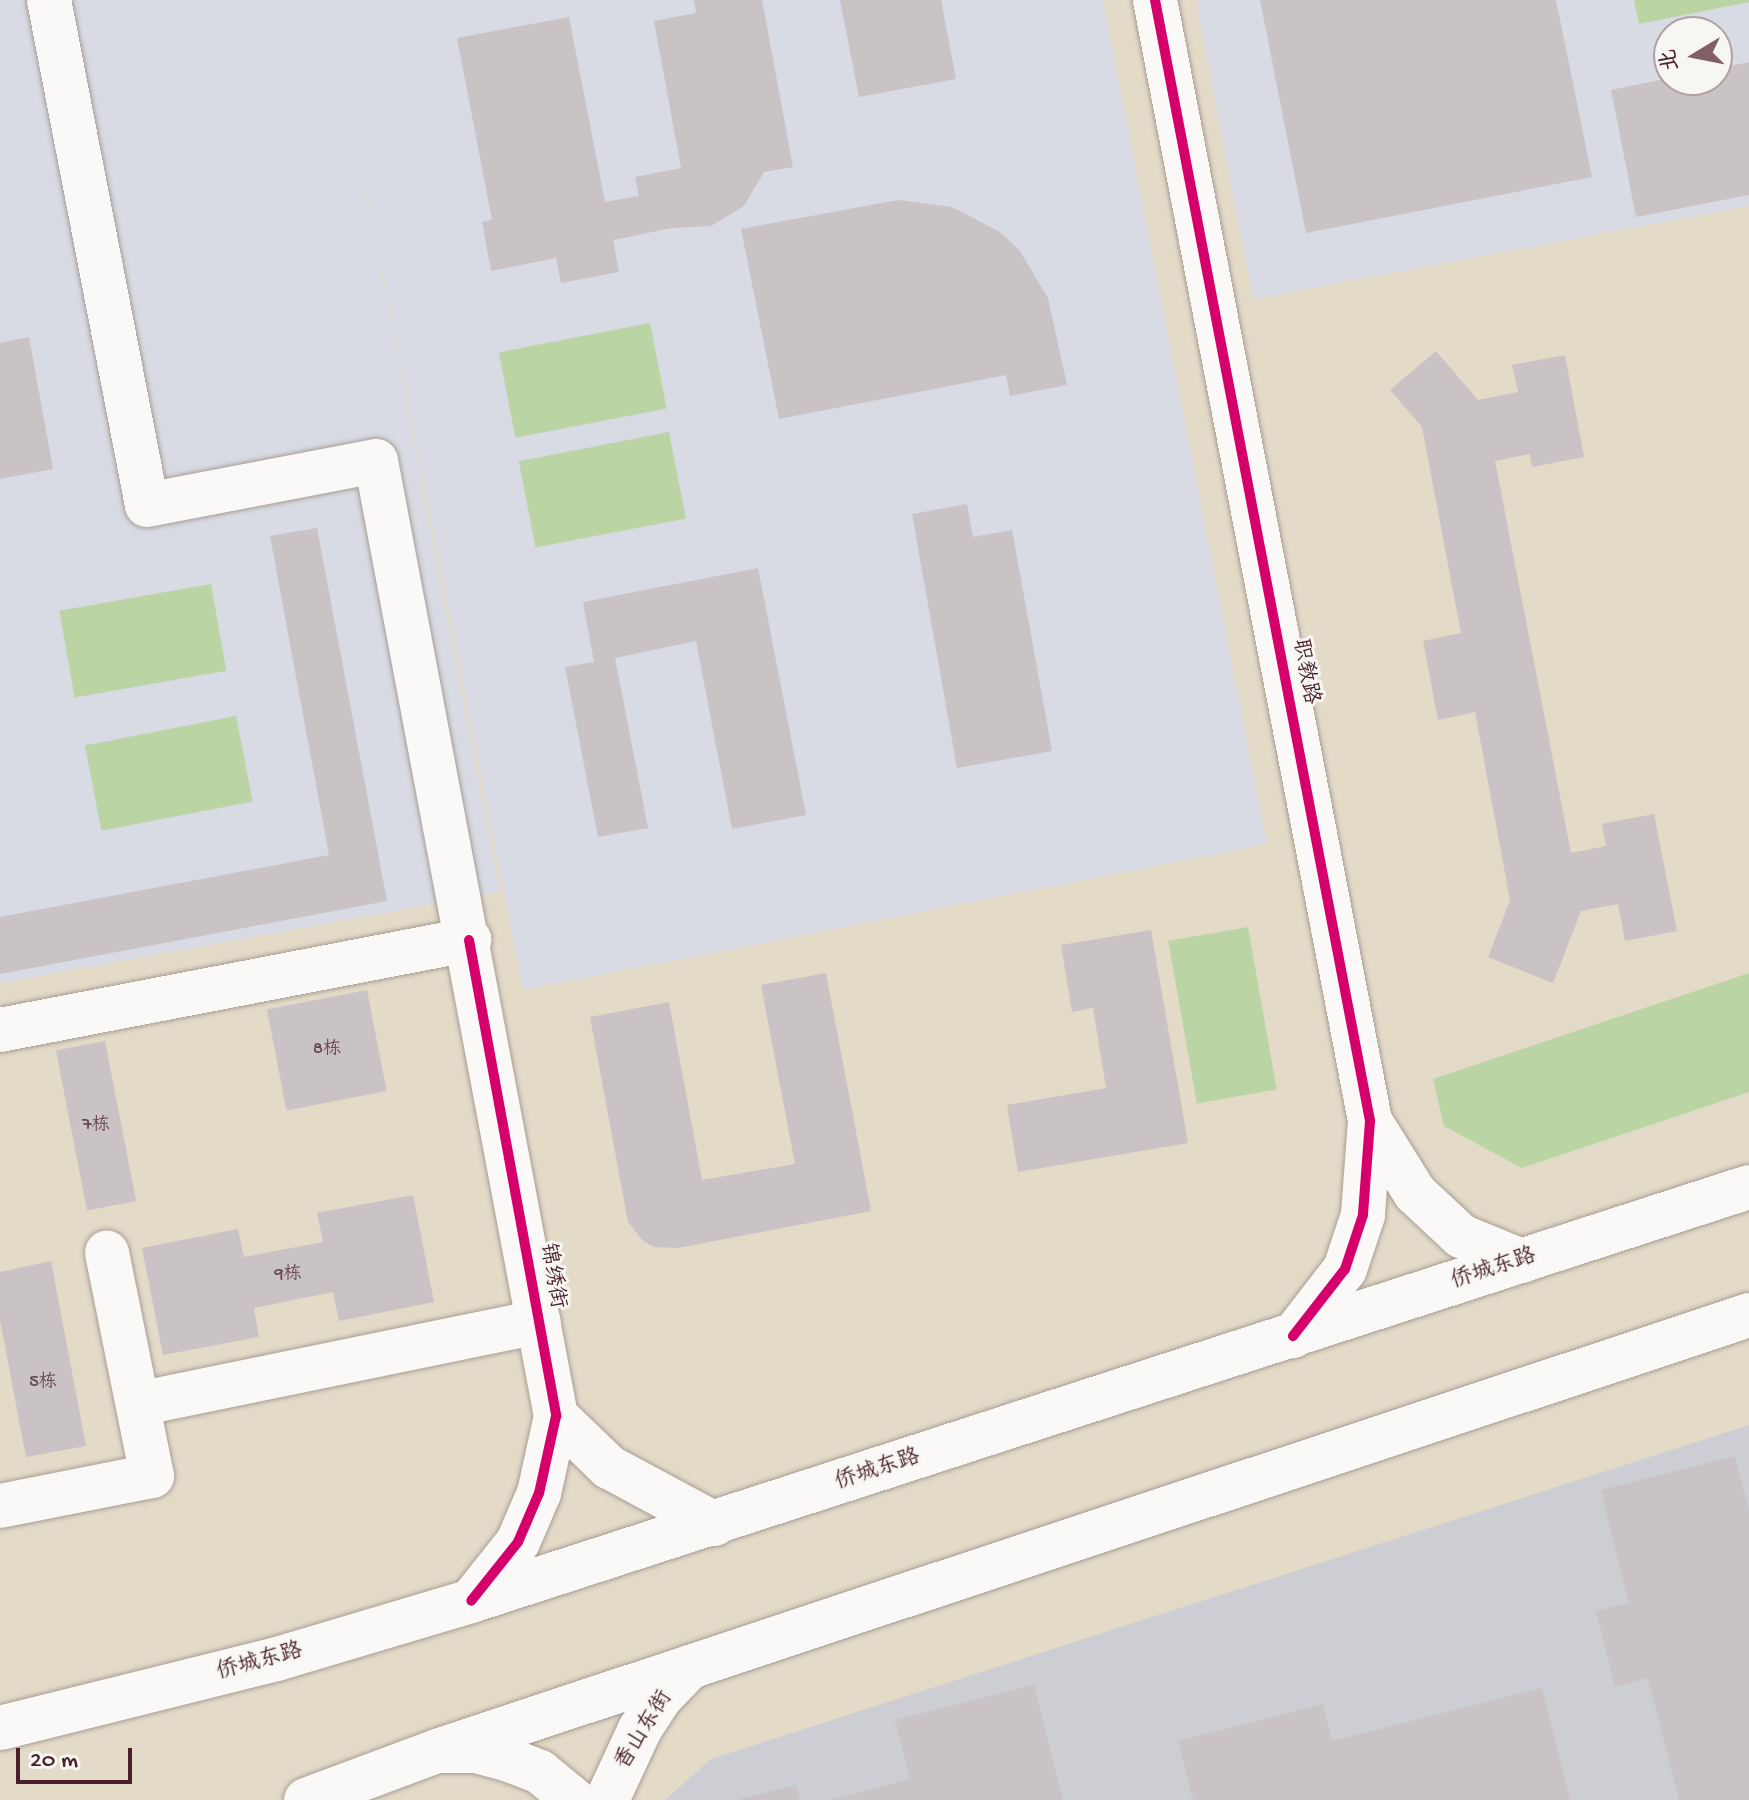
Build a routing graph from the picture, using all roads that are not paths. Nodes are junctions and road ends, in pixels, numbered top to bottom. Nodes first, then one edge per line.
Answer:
1 (49, 0) edge
2 (1155, 0) edge
3 (469, 940) junction
4 (0, 1030) edge
5 (1370, 1121) junction
6 (1749, 1187) edge
7 (107, 1252) dead end
8 (1522, 1261) junction
9 (1749, 1315) edge
10 (539, 1322) junction
11 (1293, 1336) junction
12 (138, 1404) junction
13 (556, 1416) junction
14 (0, 1506) edge
15 (715, 1524) junction
16 (471, 1601) junction
17 (690, 1667) junction
18 (0, 1728) edge
19 (437, 1751) junction
20 (306, 1800) edge
21 (574, 1800) edge
22 (607, 1800) edge

1 - 3 main road, 锦绣街
2 - 5 main road, 职教路
3 - 4 main road
3 - 10 main road, 锦绣街
5 - 8 main road, 职教路
5 - 11 main road, 职教路
6 - 8 main road, 侨城东路
7 - 12 main road
8 - 11 main road, 侨城东路
9 - 17 main road
10 - 12 main road
10 - 13 main road, 锦绣街
11 - 15 main road, 侨城东路
12 - 14 main road
13 - 15 main road
13 - 16 main road, 锦绣街
15 - 16 main road, 侨城东路
16 - 18 main road, 侨城东路
17 - 19 main road
17 - 22 main road, 香山东街
19 - 20 main road
19 - 21 main road

